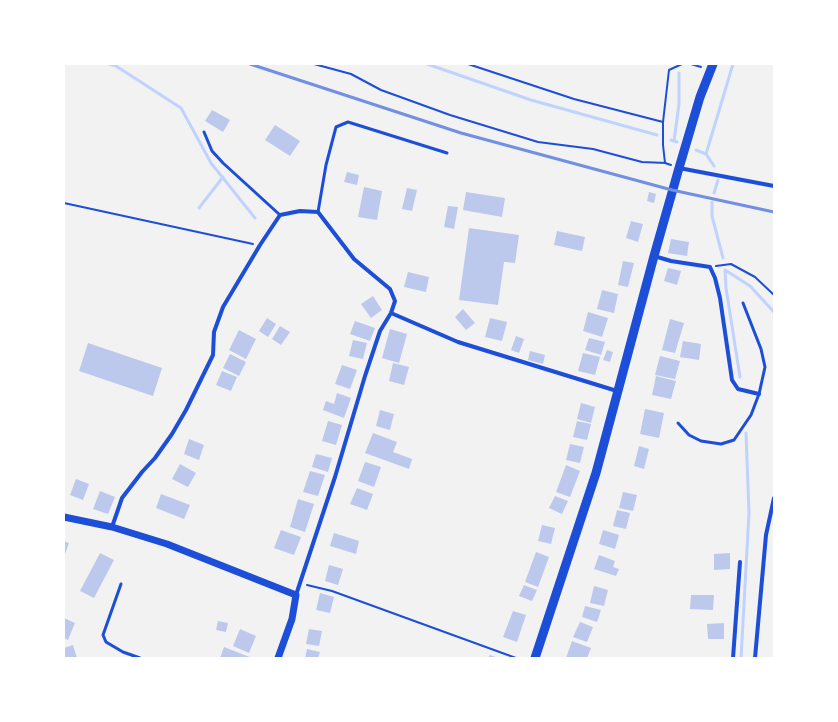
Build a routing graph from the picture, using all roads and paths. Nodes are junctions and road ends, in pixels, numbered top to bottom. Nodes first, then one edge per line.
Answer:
1 (314, 64) edge
2 (468, 64) edge
3 (682, 64) edge
4 (691, 64) edge
5 (711, 67) edge
6 (663, 122) junction
7 (204, 132) dead end
8 (447, 153) dead end
9 (666, 163) junction
10 (679, 168) junction
11 (774, 186) edge
12 (64, 203) edge
13 (318, 212) junction
14 (280, 215) junction
15 (260, 245) junction
16 (654, 256) junction
17 (710, 267) junction
18 (774, 295) edge
19 (742, 303) dead end
20 (391, 313) junction
21 (619, 392) junction
22 (759, 394) junction
23 (678, 423) dead end
24 (774, 498) edge
25 (64, 517) edge
26 (112, 527) junction
27 (740, 562) dead end
28 (121, 584) dead end
29 (300, 584) junction
30 (296, 595) junction
31 (140, 658) edge
32 (278, 658) edge
33 (516, 658) edge
34 (535, 658) edge
35 (733, 658) edge
36 (755, 658) edge

1 - 9 path
2 - 6 path
3 - 6 path
4 - 5 path
5 - 10 main road
6 - 9 path
7 - 14 lane
8 - 13 lane
9 - 10 path
10 - 11 street
10 - 16 main road
12 - 15 path
13 - 14 street
13 - 20 street
14 - 15 street
15 - 26 street
16 - 17 street
16 - 21 main road
17 - 18 path
17 - 22 street
19 - 22 lane
20 - 21 street
20 - 29 street
21 - 34 main road
22 - 23 lane
24 - 36 street
25 - 26 street
26 - 30 street
27 - 35 street
28 - 31 lane
29 - 30 street
29 - 33 path
30 - 32 street

